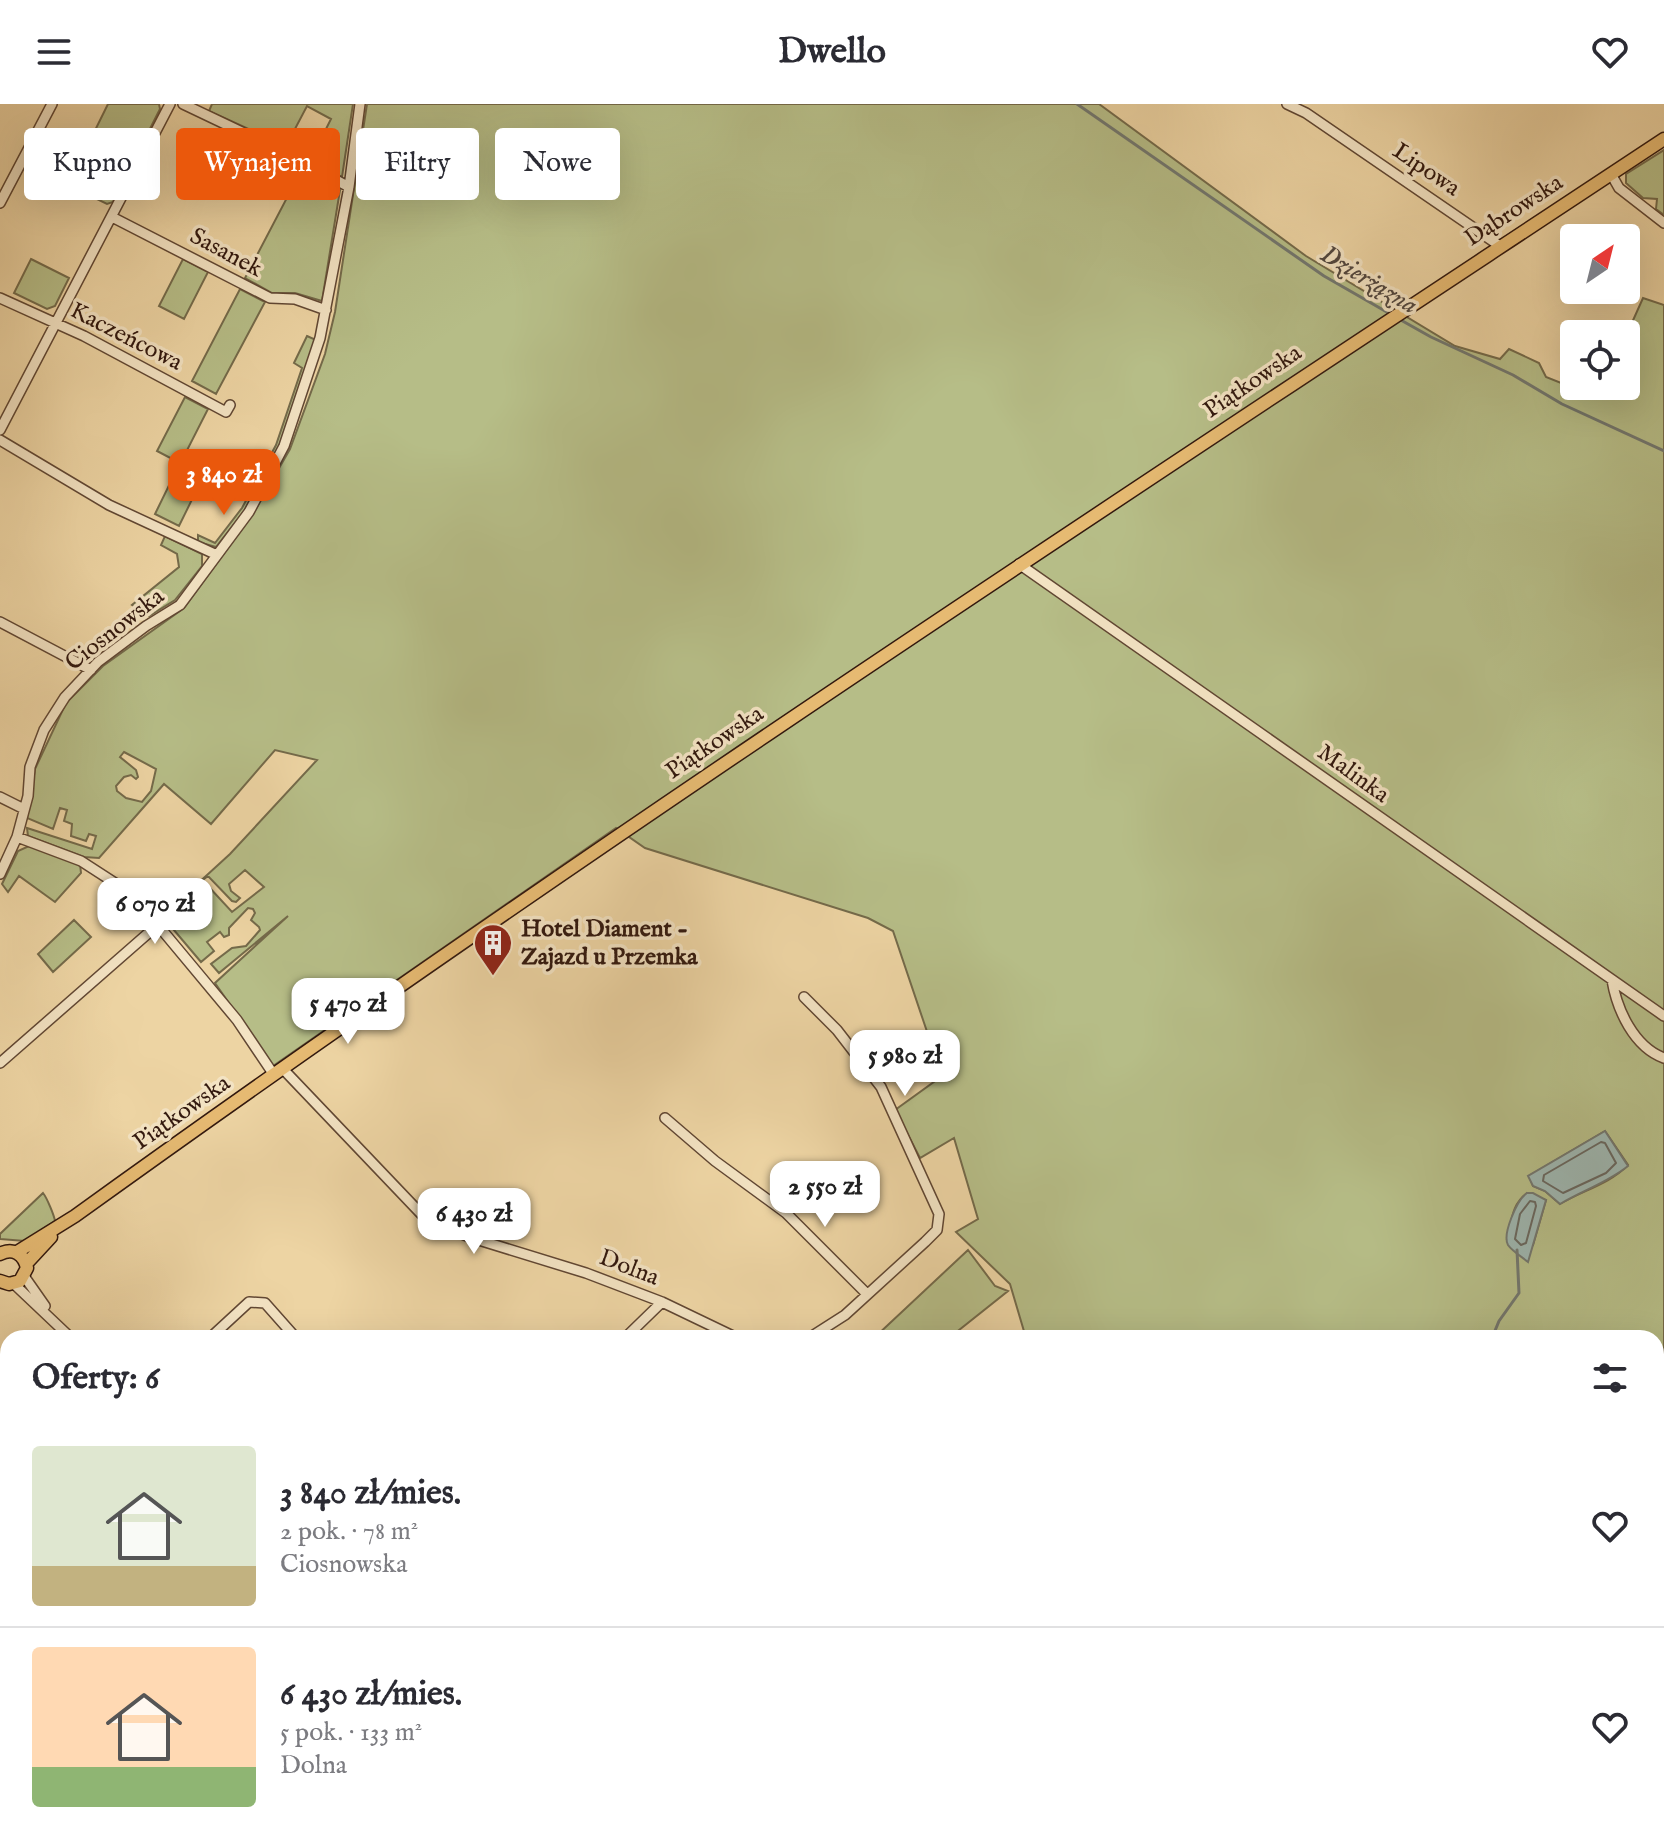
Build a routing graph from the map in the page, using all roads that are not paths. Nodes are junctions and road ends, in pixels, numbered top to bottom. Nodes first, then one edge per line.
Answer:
1 (52, 104) edge
2 (170, 104) edge
3 (183, 104) edge
4 (360, 104) edge
5 (1287, 104) edge
6 (1664, 139) edge
7 (1611, 174) junction
8 (349, 187) junction
9 (0, 203) edge
10 (112, 217) junction
11 (1664, 223) edge
12 (1500, 246) junction
13 (0, 298) edge
14 (326, 310) junction
15 (1389, 319) joint
16 (57, 324) junction
17 (230, 405) dead end
18 (0, 430) edge
19 (0, 440) edge
20 (217, 555) junction
21 (1019, 564) junction
22 (0, 622) edge
23 (91, 670) junction
24 (0, 797) edge
25 (24, 809) junction
26 (17, 837) junction
27 (0, 874) edge
28 (193, 894) dead end
29 (158, 925) junction
30 (1612, 980) junction
31 (804, 997) dead end
32 (1664, 1016) edge
33 (1664, 1058) edge
34 (0, 1063) edge
35 (278, 1072) junction
36 (665, 1118) dead end
37 (75, 1216) junction
38 (6, 1251) edge
39 (11, 1279) edge
40 (866, 1293) junction
41 (662, 1302) junction
42 (64, 1330) edge
43 (219, 1330) edge
44 (289, 1330) edge
45 (633, 1330) edge
46 (720, 1330) edge
47 (822, 1330) edge

1 - 9 street
2 - 10 street
3 - 8 street
4 - 8 street, Ciosnowska
5 - 12 street, Lipowa
6 - 7 main road, Dąbrowska
7 - 11 street
7 - 12 main road, Dąbrowska
8 - 14 street, Ciosnowska
10 - 14 street, Sasanek
10 - 16 street
12 - 15 main road, Dąbrowska
13 - 16 street, Kaczeńcowa
14 - 20 street, Ciosnowska
15 - 21 main road, Piątkowska
16 - 17 street, Kaczeńcowa
16 - 18 street
19 - 20 street
20 - 23 street, Ciosnowska
21 - 30 street, Malinka
21 - 35 main road, Piątkowska
22 - 23 street
23 - 25 street, Ciosnowska
24 - 25 street
25 - 26 street, Ciosnowska
26 - 27 street, Ciosnowska
26 - 29 street, Dolna
28 - 29 street
29 - 34 street
29 - 35 street, Dolna
30 - 32 street, Malinka
30 - 33 street
31 - 40 street
35 - 37 main road, Piątkowska
35 - 41 street, Dolna
36 - 40 street
37 - 38 main road, Piątkowska
37 - 39 main road, Piątkowska
38 - 39 main road
39 - 42 street
40 - 47 street
41 - 45 street
41 - 46 street, Dolna
43 - 44 street

